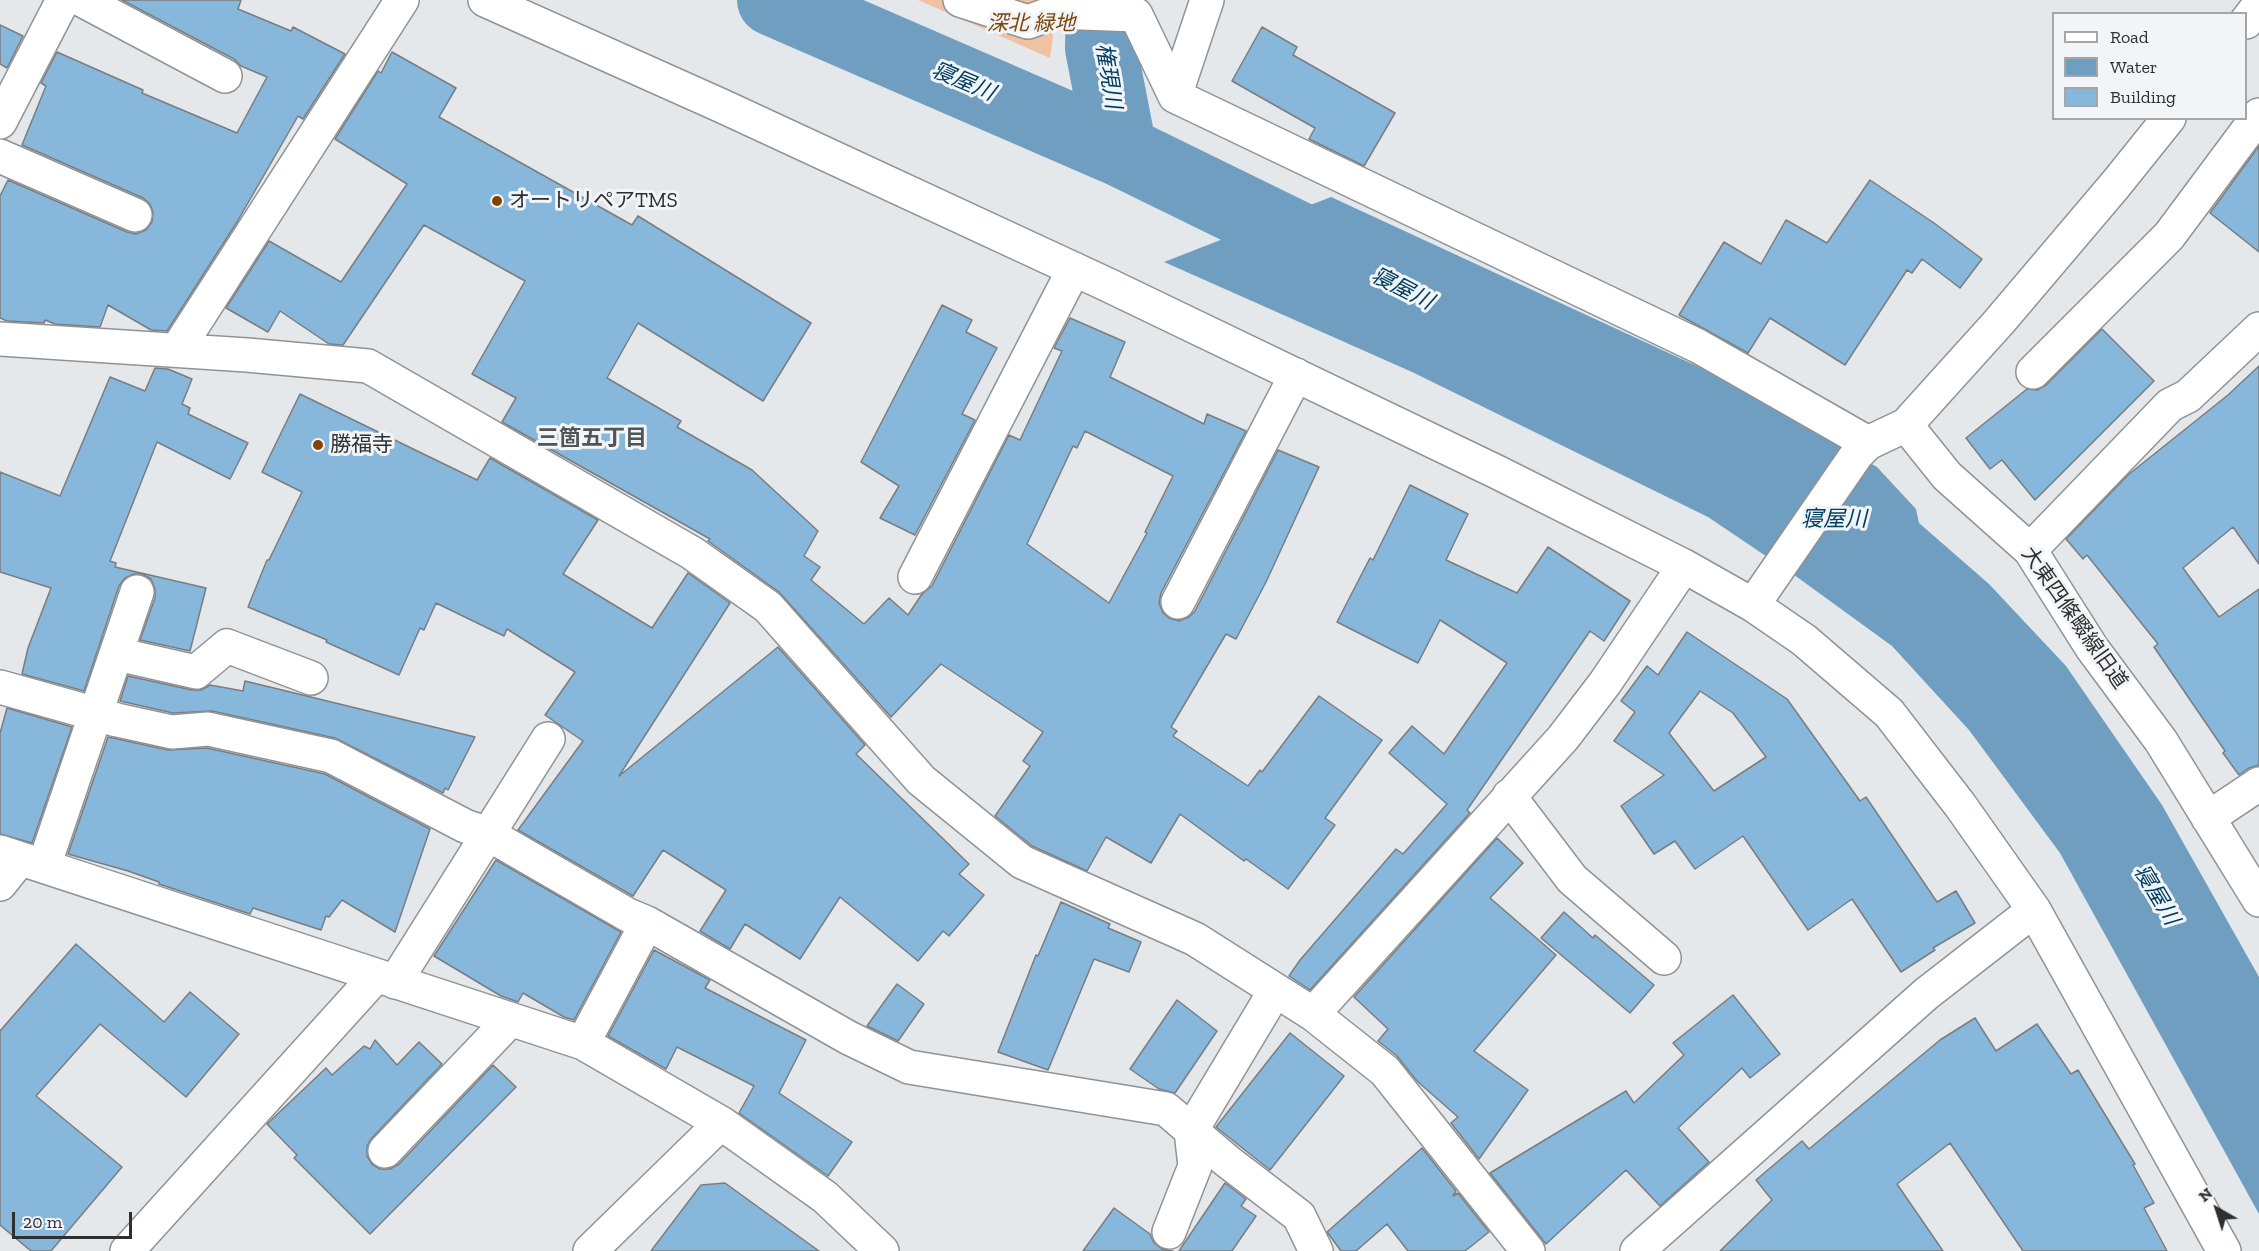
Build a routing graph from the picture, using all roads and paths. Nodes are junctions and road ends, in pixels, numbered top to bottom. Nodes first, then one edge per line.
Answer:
1 (63, 0) edge
2 (82, 0) edge
3 (402, 0) edge
4 (485, 0) edge
5 (960, 0) edge
6 (1207, 0) edge
7 (2259, 5) edge
8 (1039, 11) edge
9 (2247, 21) edge
10 (225, 76) dead end
11 (1175, 96) junction
12 (2259, 115) edge
13 (2167, 120) edge
14 (0, 122) edge
15 (0, 156) edge
16 (135, 215) dead end
17 (1074, 269) junction
18 (2259, 329) edge
19 (2, 344) edge
20 (177, 350) junction
21 (2032, 372) dead end
22 (1296, 375) junction
23 (1906, 425) junction
24 (1862, 449) junction
25 (2030, 550) junction
26 (1684, 566) junction
27 (915, 577) dead end
28 (137, 592) dead end
29 (1178, 602) dead end
30 (1753, 605) junction
31 (117, 654) junction
32 (311, 678) dead end
33 (0, 687) edge
34 (96, 714) junction
35 (548, 740) dead end
36 (2259, 784) edge
37 (1509, 796) junction
38 (2208, 819) junction
39 (488, 834) junction
40 (21, 859) edge
41 (0, 884) edge
42 (2259, 900) edge
43 (2034, 910) junction
44 (647, 923) junction
45 (1664, 958) dead end
46 (385, 979) junction
47 (1275, 991) junction
48 (1313, 1014) junction
49 (510, 1020) junction
50 (583, 1043) junction
51 (721, 1123) junction
52 (1191, 1131) junction
53 (385, 1151) dead end
54 (1169, 1232) dead end
55 (1652, 1246) edge
56 (127, 1251) edge
57 (590, 1251) edge
58 (882, 1251) edge
59 (1316, 1251) edge
60 (1528, 1251) edge
61 (2224, 1251) edge

1 - 14 street
2 - 10 street
3 - 20 street
4 - 17 street
5 - 8 street
6 - 11 street
7 - 9 street
8 - 11 street
11 - 24 street
12 - 21 street
13 - 23 street
15 - 16 street
17 - 22 street
17 - 27 street
18 - 25 street
19 - 20 street
20 - 47 street
22 - 26 street
22 - 29 street
23 - 24 street
23 - 25 street, 大東四條畷線旧道
24 - 30 street
25 - 38 street, 大東四條畷線旧道
26 - 30 street
26 - 37 street
28 - 31 street
30 - 43 street
31 - 32 street
31 - 34 street
33 - 34 street
34 - 39 street
34 - 40 street
35 - 39 street
36 - 38 street
37 - 45 street
37 - 48 street
38 - 42 street, 大東四條畷線旧道
39 - 44 street
39 - 46 street
40 - 41 street
40 - 46 street
43 - 55 street
43 - 61 street
44 - 50 street
44 - 52 street
46 - 49 street
46 - 56 street
47 - 48 street
47 - 52 street
48 - 60 street
49 - 50 street
49 - 53 street
50 - 51 street
51 - 57 street
51 - 58 street
52 - 54 street
52 - 59 street

